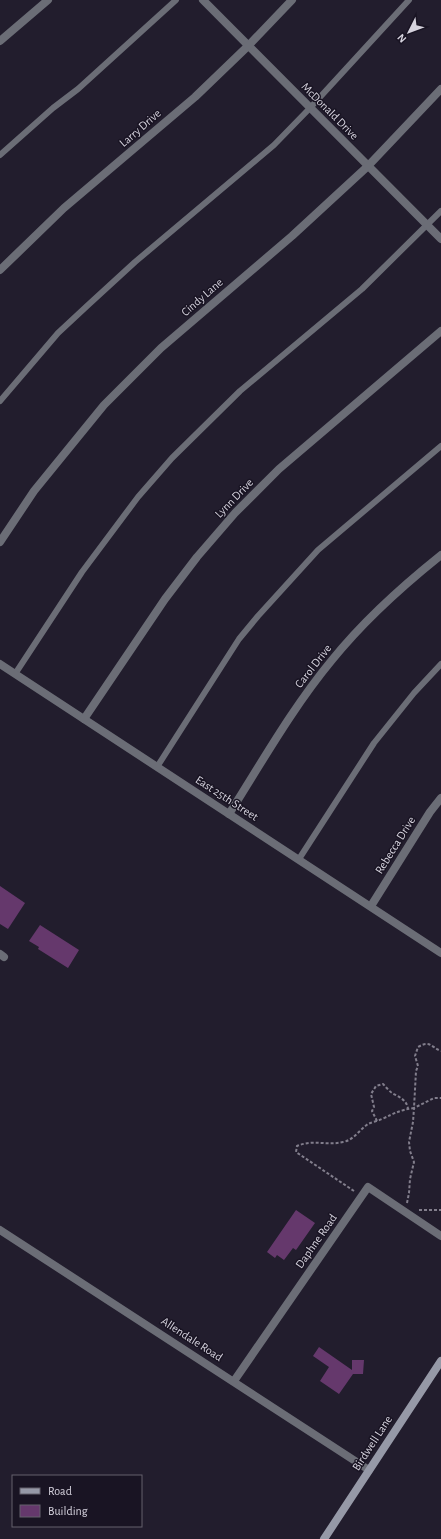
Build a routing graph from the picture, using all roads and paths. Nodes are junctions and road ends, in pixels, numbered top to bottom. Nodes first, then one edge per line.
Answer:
1 (48, 0) edge
2 (176, 0) edge
3 (203, 0) edge
4 (292, 0) edge
5 (409, 0) edge
6 (0, 40) edge
7 (248, 46) junction
8 (441, 88) edge
9 (310, 108) junction
10 (0, 155) edge
11 (368, 166) junction
12 (441, 211) edge
13 (427, 225) junction
14 (441, 239) edge
15 (0, 270) edge
16 (441, 331) edge
17 (0, 401) edge
18 (441, 446) edge
19 (0, 542) edge
20 (441, 555) edge
21 (0, 664) edge
22 (441, 664) edge
23 (15, 674) junction
24 (84, 719) junction
25 (157, 767) junction
26 (441, 798) edge
27 (229, 814) junction
28 (299, 859) junction
29 (371, 906) junction
30 (441, 952) edge
31 (441, 1051) edge
32 (441, 1098) edge
33 (414, 1108) junction
34 (408, 1109) junction
35 (377, 1121) junction
36 (361, 1196) junction
37 (441, 1210) edge
38 (407, 1214) junction
39 (0, 1230) edge
40 (441, 1236) edge
41 (441, 1361) edge
42 (234, 1381) junction
43 (369, 1470) junction
44 (324, 1539) edge

1 - 6 street
2 - 10 lane
3 - 7 street, McDonald Drive
4 - 7 street, Larry Drive
5 - 9 lane
7 - 9 street, McDonald Drive
7 - 15 street, Larry Drive
8 - 11 street, Cindy Lane
9 - 11 street, McDonald Drive
9 - 17 lane
11 - 13 street, McDonald Drive
11 - 19 street, Cindy Lane
12 - 13 lane
13 - 14 street, McDonald Drive
13 - 23 lane
16 - 24 street, Lynn Drive
18 - 25 lane
20 - 27 street, Carol Drive
21 - 23 street, East 25th Street
22 - 28 lane
23 - 24 street, East 25th Street
24 - 25 street, East 25th Street
25 - 27 street, East 25th Street
26 - 29 street, Rebecca Drive
27 - 28 street, East 25th Street
28 - 29 street, East 25th Street
29 - 30 street, East 25th Street
31 - 33 path
32 - 33 path
33 - 34 path
33 - 38 path
34 - 35 path
34 - 35 path
35 - 36 path
36 - 38 street
36 - 42 street, Daphne Road
37 - 38 path
38 - 40 street
39 - 42 street, Allendale Road
41 - 43 street, Birdwell Lane
42 - 43 street, Allendale Road
43 - 44 street, Birdwell Lane

